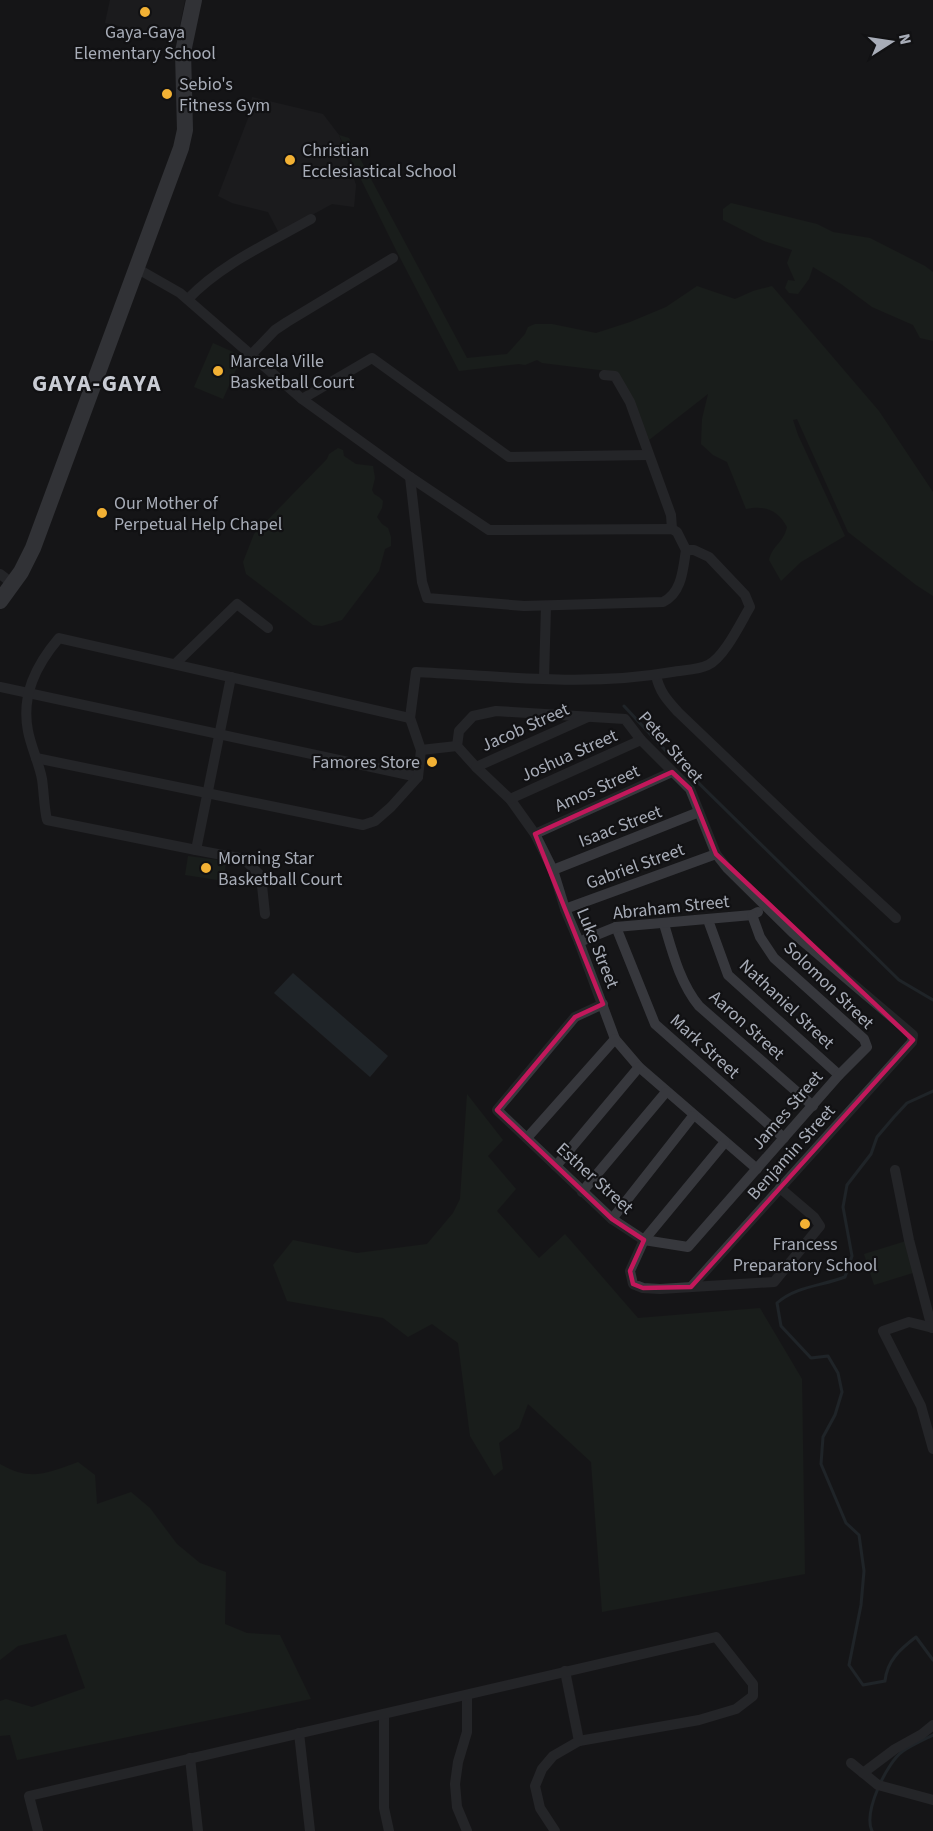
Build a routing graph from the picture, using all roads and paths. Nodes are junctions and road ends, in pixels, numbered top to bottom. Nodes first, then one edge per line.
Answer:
1 (194, 0) edge
2 (310, 219) dead end
3 (393, 258) dead end
4 (138, 269) junction
5 (188, 299) junction
6 (250, 356) junction
7 (604, 375) dead end
8 (302, 399) junction
9 (648, 455) junction
10 (410, 477) junction
11 (672, 529) junction
12 (686, 550) junction
13 (6, 579) edge
14 (0, 601) edge
15 (546, 606) junction
16 (268, 628) dead end
17 (175, 664) junction
18 (656, 675) junction
19 (231, 677) junction
20 (544, 678) junction
21 (0, 687) edge
22 (28, 694) junction
23 (589, 717) junction
24 (410, 718) junction
25 (218, 734) junction
26 (641, 740) junction
27 (457, 746) junction
28 (420, 750) junction
29 (36, 758) junction
30 (476, 767) junction
31 (672, 772) junction
32 (418, 777) junction
33 (207, 793) junction
34 (510, 799) junction
35 (699, 812) junction
36 (535, 834) junction
37 (196, 850) junction
38 (716, 854) junction
39 (552, 870) junction
40 (766, 906) junction
41 (565, 909) junction
42 (265, 914) dead end
43 (752, 915) junction
44 (896, 918) dead end
45 (708, 920) junction
46 (664, 924) junction
47 (616, 927) junction
48 (579, 942) junction
49 (603, 1004) junction
50 (914, 1038) joint
51 (615, 1039) junction
52 (867, 1047) joint
53 (639, 1067) junction
54 (839, 1075) junction
55 (666, 1092) junction
56 (813, 1106) junction
57 (693, 1116) junction
58 (527, 1138) junction
59 (784, 1138) junction
60 (725, 1142) junction
61 (556, 1167) junction
62 (757, 1169) junction
63 (895, 1170) dead end
64 (780, 1188) junction
65 (582, 1192) junction
66 (612, 1219) junction
67 (644, 1239) junction
68 (691, 1287) junction
69 (933, 1328) edge
70 (933, 1449) edge
71 (565, 1671) junction
72 (467, 1695) junction
73 (384, 1714) junction
74 (933, 1725) edge
75 (299, 1733) junction
76 (579, 1741) junction
77 (190, 1758) junction
78 (851, 1763) dead end
79 (863, 1773) junction
80 (933, 1800) edge
81 (38, 1831) edge
82 (198, 1831) edge
83 (310, 1831) edge
84 (389, 1831) edge
85 (467, 1831) edge
86 (555, 1831) edge

1 - 4 main road
2 - 5 street
3 - 6 street
4 - 5 street
4 - 13 main road
5 - 6 street
6 - 8 street
7 - 9 street
8 - 9 street
8 - 10 street
9 - 11 street
10 - 11 street
10 - 15 street
11 - 12 street
12 - 15 street
12 - 18 street
13 - 14 main road
15 - 20 street
16 - 17 street
17 - 19 street
17 - 22 street
18 - 20 street
18 - 44 street
19 - 24 street
19 - 25 street
20 - 24 street
21 - 22 street
22 - 25 street
22 - 29 street
23 - 26 street, Peter Street
23 - 27 street, Peter Street
23 - 30 street, Jacob Street
24 - 28 street
25 - 32 street
25 - 33 street
26 - 31 street, Peter Street
26 - 34 street, Joshua Street
27 - 28 street
27 - 30 street, Luke Street
28 - 32 street
29 - 33 street
29 - 37 street
30 - 34 street, Luke Street
31 - 35 street, Peter Street
31 - 36 street, Amos Street
32 - 33 street
33 - 37 street
34 - 36 street, Luke Street
35 - 38 street, Peter Street
35 - 39 street, Isaac Street
36 - 39 street, Luke Street
37 - 42 street
38 - 40 street, Peter Street
38 - 41 street, Gabriel Street
39 - 41 street, Luke Street
40 - 43 street, Abraham Street
40 - 50 street, Peter Street
41 - 48 street, Luke Street
43 - 45 street, Abraham Street
43 - 52 street, Solomon Street
45 - 46 street, Abraham Street
45 - 54 street, Nathaniel Street
46 - 47 street, Abraham Street
46 - 56 street, Aaron Street
47 - 48 street, Abraham Street
47 - 59 street, Mark Street
48 - 49 street, Luke Street
49 - 51 street, Luke Street
49 - 58 street, Esther Street
50 - 64 street, Benjamin Street
51 - 53 street, Luke Street
51 - 58 street
52 - 54 street, James Street
53 - 55 street, Luke Street
53 - 61 street
54 - 56 street, James Street
55 - 57 street, Luke Street
55 - 65 street
56 - 59 street, James Street
57 - 60 street, Luke Street
57 - 66 street
58 - 61 street, Esther Street
59 - 62 street, James Street
60 - 62 street, Luke Street
60 - 67 street
61 - 65 street, Esther Street
62 - 67 street, Esther Street
63 - 69 street
64 - 68 street, Benjamin Street
64 - 68 street
65 - 66 street, Esther Street
66 - 67 street, Esther Street
67 - 68 street
69 - 70 street
71 - 72 street
71 - 76 street
71 - 76 street
72 - 73 street
72 - 85 street
73 - 75 street
73 - 84 street
74 - 79 street
75 - 77 street
75 - 83 street
76 - 86 street
77 - 81 street
77 - 82 street
78 - 79 street
79 - 80 street

